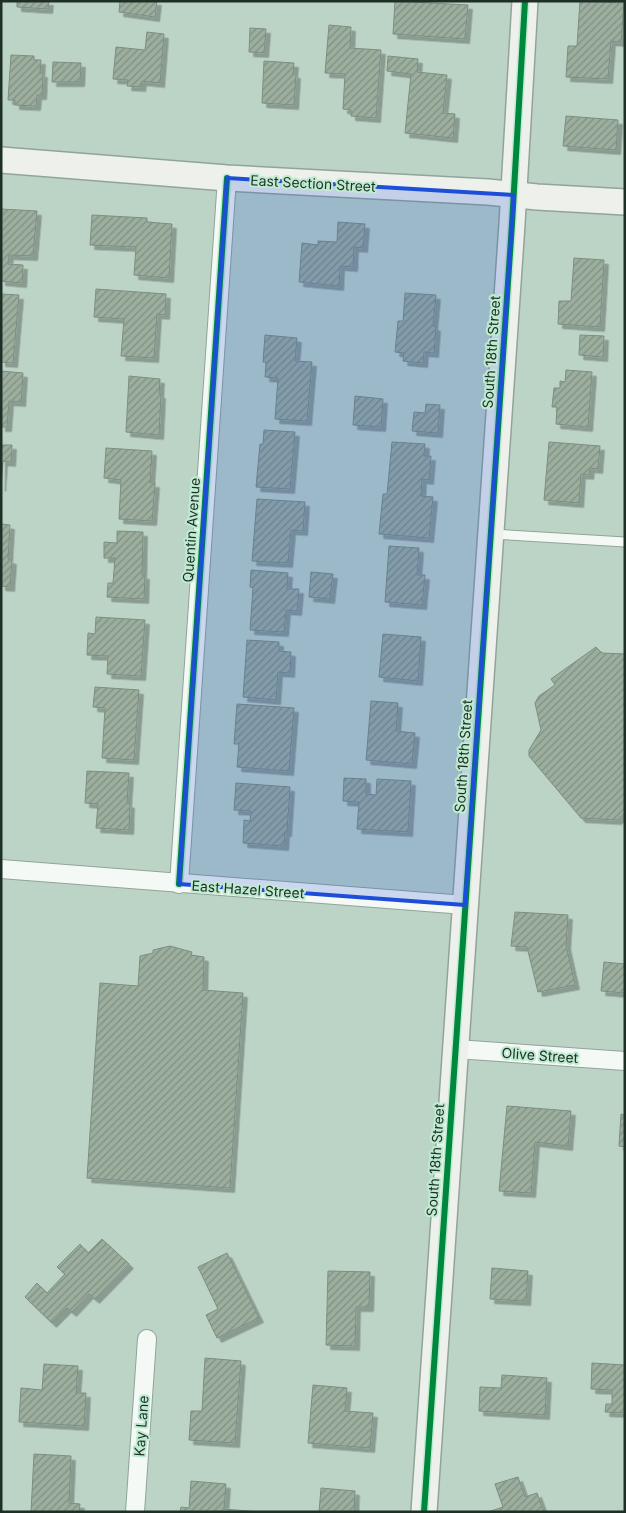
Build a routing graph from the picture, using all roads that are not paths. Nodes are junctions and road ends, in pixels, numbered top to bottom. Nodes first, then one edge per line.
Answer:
1 (525, 1) edge
2 (1, 160) edge
3 (227, 178) junction
4 (514, 195) junction
5 (625, 202) edge
6 (491, 534) junction
7 (625, 542) edge
8 (1, 869) edge
9 (179, 884) junction
10 (465, 905) junction
11 (456, 1049) junction
12 (625, 1061) edge
13 (147, 1339) dead end
14 (135, 1512) edge
15 (424, 1512) edge

1 - 4 street, South 18th Street
2 - 3 street, East Section Street
3 - 4 street, East Section Street
3 - 9 street, Quentin Avenue
4 - 5 street, East Section Street
4 - 6 street, South 18th Street
6 - 7 lane
6 - 10 street, South 18th Street
8 - 9 street, East Hazel Street
9 - 10 street, East Hazel Street
10 - 11 street, South 18th Street
11 - 12 street, Olive Street
11 - 15 street, South 18th Street
13 - 14 street, Kay Lane

